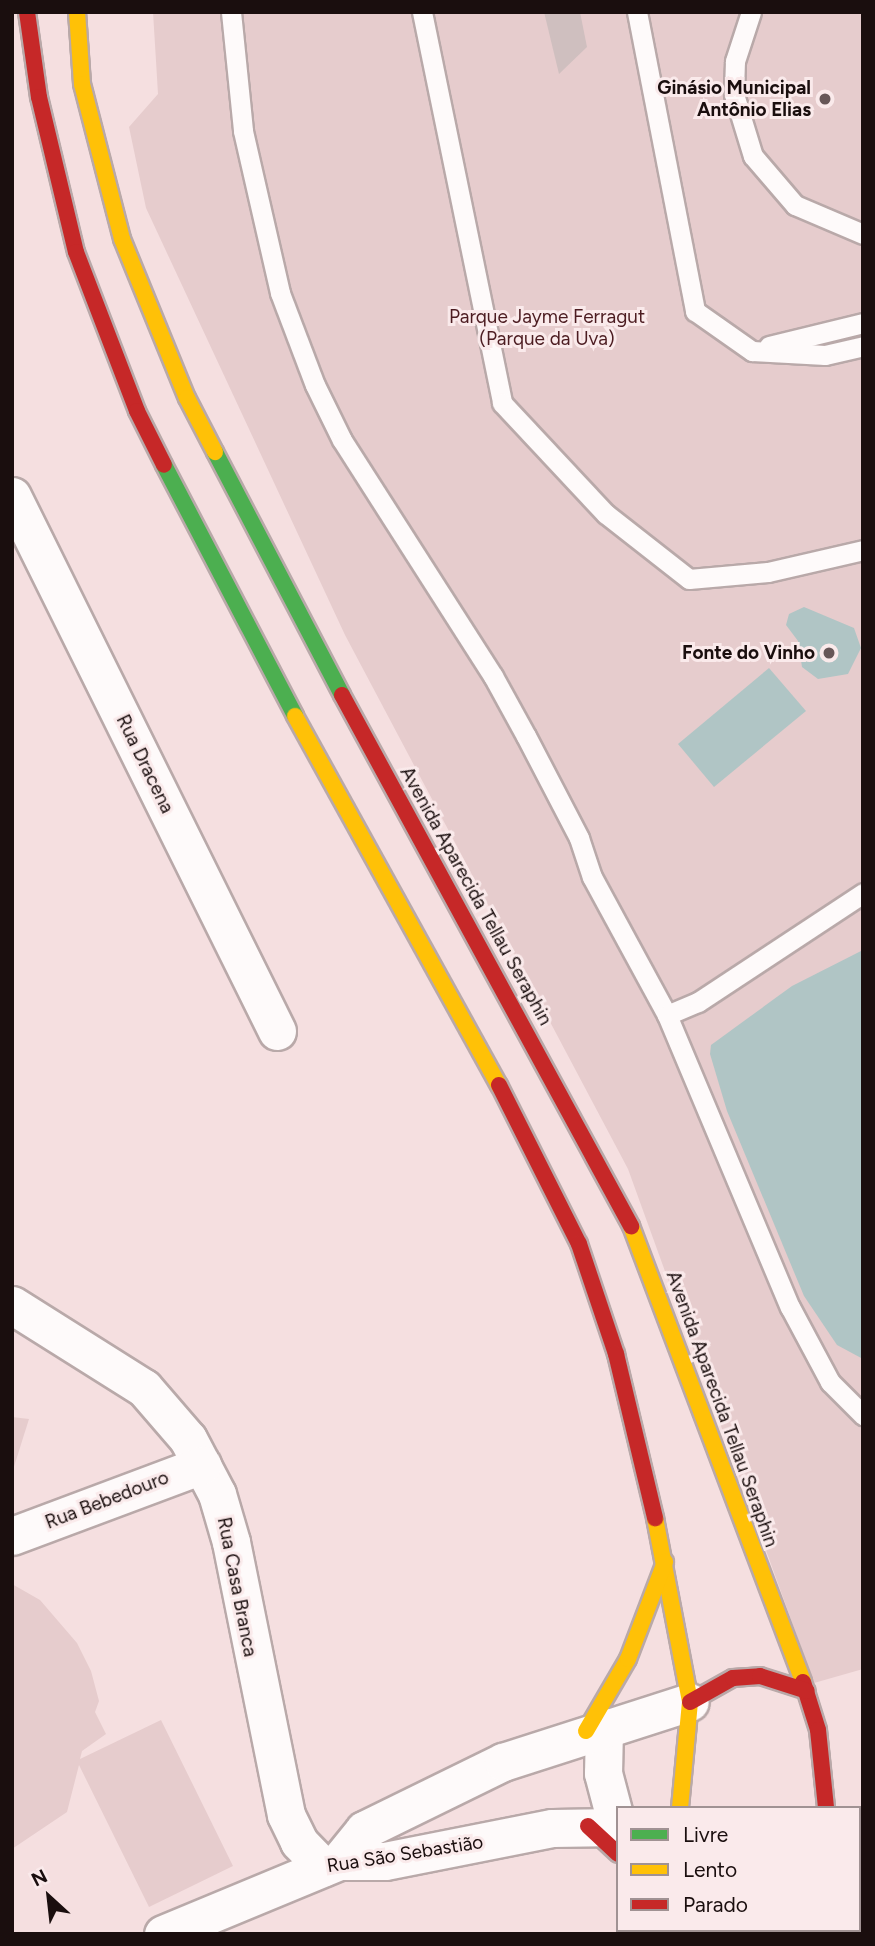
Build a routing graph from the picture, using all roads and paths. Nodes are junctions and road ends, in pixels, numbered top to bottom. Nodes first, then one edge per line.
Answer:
1 (27, 12) edge
2 (77, 12) edge
3 (231, 12) edge
4 (422, 12) edge
5 (637, 12) edge
6 (751, 12) edge
7 (863, 234) edge
8 (863, 323) edge
9 (863, 346) edge
10 (752, 351) junction
11 (12, 496) edge
12 (863, 550) edge
13 (863, 893) edge
14 (667, 1015) junction
15 (277, 1031) dead end
16 (12, 1306) edge
17 (863, 1415) edge
18 (202, 1465) junction
19 (12, 1536) edge
20 (665, 1562) junction
21 (807, 1690) junction
22 (690, 1702) junction
23 (595, 1729) junction
24 (680, 1806) edge
25 (826, 1806) edge
26 (608, 1826) edge
27 (616, 1848) edge
28 (331, 1864) junction
29 (163, 1934) edge

1 - 20 main road
2 - 21 main road, Avenida Aparecida Tellau Seraphin
3 - 14 lane
4 - 12 lane
5 - 10 lane
6 - 7 lane
8 - 10 lane
9 - 10 lane
11 - 15 street, Rua Dracena
13 - 14 lane
14 - 17 lane
16 - 18 street, Rua Casa Branca
18 - 19 street, Rua Bebedouro
18 - 28 street, Rua Casa Branca
20 - 22 main road
20 - 23 main road
21 - 22 main road
21 - 25 main road, Avenida Aparecida Tellau Seraphin
22 - 23 street
22 - 24 main road
23 - 26 street
23 - 28 street
26 - 27 main road
26 - 28 street, Rua São Sebastião
28 - 29 street, Rua São Sebastião

